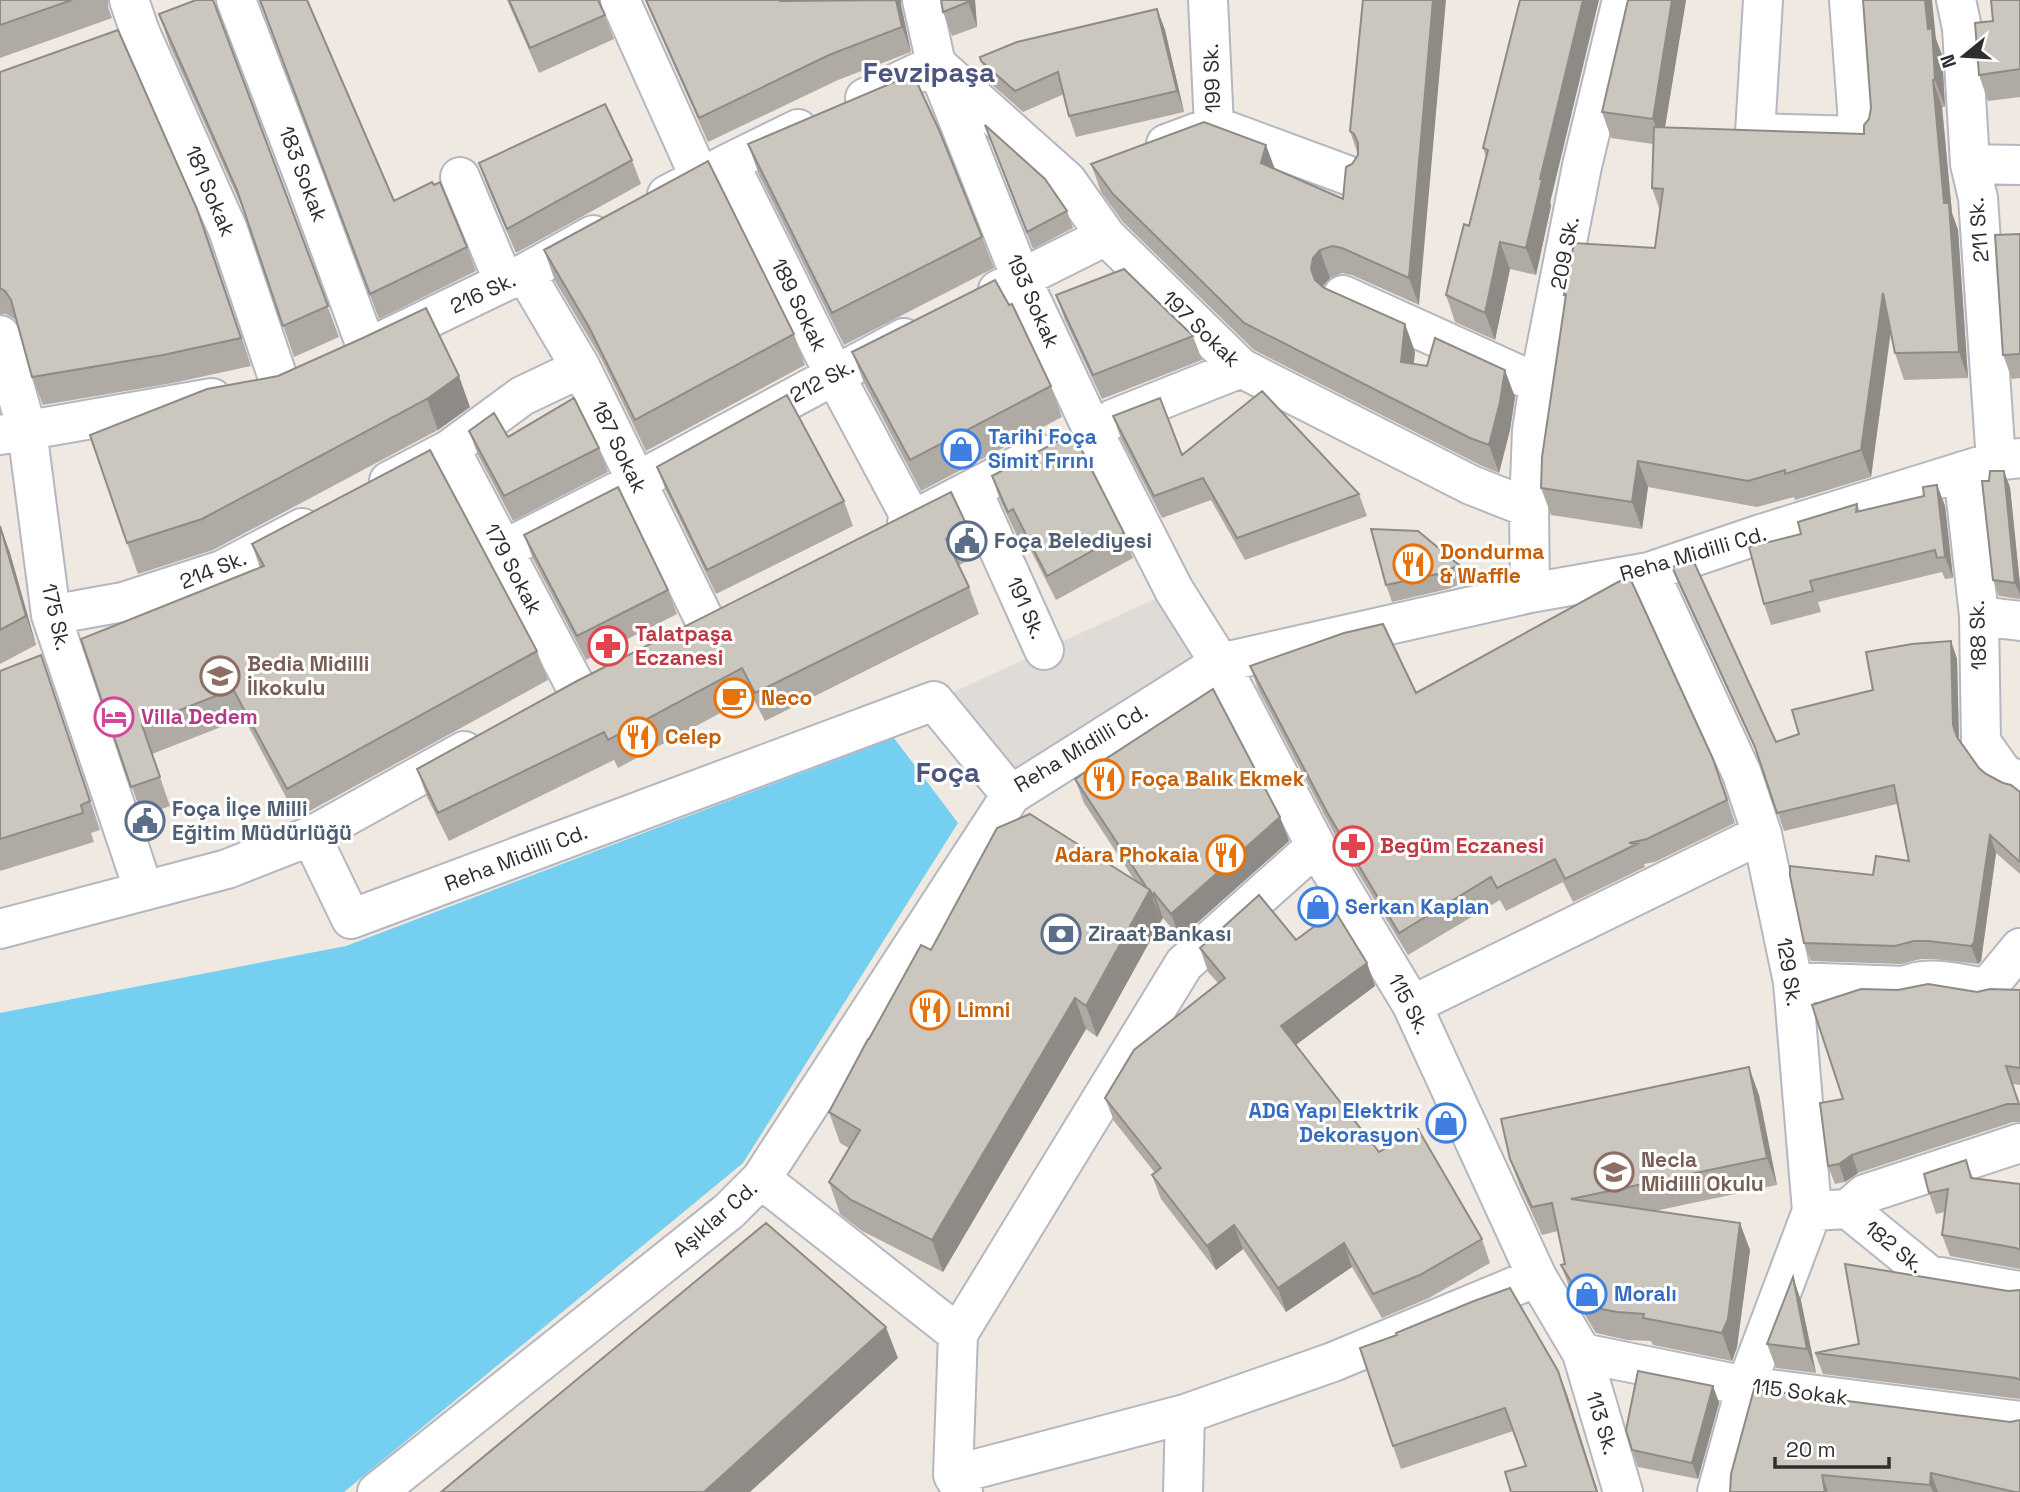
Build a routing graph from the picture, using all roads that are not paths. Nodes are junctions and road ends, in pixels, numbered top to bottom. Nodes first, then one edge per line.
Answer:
1 (621, 0) edge
2 (922, 0) edge
3 (1208, 0) edge
4 (1622, 0) edge
5 (1763, 0) edge
6 (1849, 0) edge
7 (1956, 0) edge
8 (220, 2) edge
9 (135, 24) edge
10 (936, 64) junction
11 (1214, 126) junction
12 (1970, 164) junction
13 (2020, 165) edge
14 (714, 170) junction
15 (1347, 175) edge
16 (460, 177) dead end
17 (1067, 181) junction
18 (1106, 236) junction
19 (514, 277) junction
20 (1021, 278) junction
21 (1343, 295) edge
22 (0, 335) edge
23 (367, 349) junction
24 (581, 368) junction
25 (1241, 369) junction
26 (834, 374) junction
27 (1539, 384) junction
28 (281, 387) junction
29 (1091, 427) junction
30 (14, 433) edge
31 (450, 449) junction
32 (1993, 463) edge
33 (635, 482) junction
34 (972, 490) junction
35 (1529, 508) junction
36 (912, 520) junction
37 (876, 538) edge
38 (503, 550) junction
39 (1649, 572) junction
40 (1530, 593) junction
41 (743, 605) edge
42 (51, 615) junction
43 (1979, 616) junction
44 (2020, 621) edge
45 (706, 623) junction
46 (671, 641) edge
47 (1044, 650) dead end
48 (1220, 663) junction
49 (612, 671) edge
50 (492, 736) edge
51 (2020, 782) edge
52 (1012, 795) junction
53 (1762, 834) junction
54 (311, 836) junction
55 (1316, 846) junction
56 (144, 891) junction
57 (0, 929) edge
58 (2020, 948) edge
59 (1793, 982) junction
60 (1412, 1006) junction
61 (2020, 1143) edge
62 (761, 1179) junction
63 (1830, 1210) junction
64 (1537, 1277) junction
65 (2020, 1291) edge
66 (958, 1334) junction
67 (1582, 1353) junction
68 (1746, 1386) junction
69 (1185, 1414) junction
70 (2020, 1421) edge
71 (958, 1483) edge
72 (377, 1492) edge
73 (1183, 1492) edge
74 (1623, 1492) edge
75 (1717, 1492) edge

1 - 14 street, 189 Sokak
2 - 10 street, 193 Sokak
3 - 11 street, 199 Sk.
4 - 27 street, 209 Sk.
5 - 6 street
7 - 12 street, 211 Sk.
8 - 23 street, 183 Sokak
9 - 28 street, 181 Sokak
10 - 14 street, 216 Sk.
10 - 17 street, 197 Sokak
10 - 20 street, 193 Sokak
11 - 15 street
11 - 17 street, 199 Sk.
12 - 13 street
12 - 32 street, 211 Sk.
14 - 19 street, 216 Sk.
14 - 26 street, 189 Sokak
16 - 19 street, 187 Sokak
17 - 18 street, 197 Sokak
18 - 20 street, 212 Sk.
18 - 25 street, 197 Sokak
19 - 23 street, 216 Sk.
19 - 24 street, 187 Sokak
20 - 26 street, 212 Sk.
20 - 29 street, 193 Sokak
21 - 27 street
22 - 30 street, 175 Sk.
23 - 28 street, 216 Sk.
24 - 31 street, 214 Sk.
24 - 33 street, 187 Sokak
25 - 29 street
25 - 35 street, 197 Sokak
26 - 33 street, 212 Sk.
26 - 36 street, 189 Sokak
27 - 35 street, 209 Sk.
28 - 30 street, 216 Sk.
29 - 34 street
29 - 48 street, 193 Sokak
30 - 42 street, 175 Sk.
31 - 38 street, 179 Sokak
31 - 42 street, 214 Sk.
32 - 39 street, Reha Midilli Cd.
32 - 43 street, 188 Sk.
33 - 38 street, 212 Sk.
33 - 45 street, 187 Sokak
34 - 36 street
34 - 47 street, 191 Sk.
35 - 40 street, 209 Sk.
36 - 37 street
38 - 49 street, 179 Sokak
39 - 40 street, Reha Midilli Cd.
39 - 53 street, 129 Sk.
40 - 48 street, Reha Midilli Cd.
41 - 45 street
42 - 56 street, 175 Sk.
43 - 44 street
43 - 51 street, 188 Sk.
45 - 46 street
48 - 52 street, Reha Midilli Cd.
48 - 55 street, 115 Sk.
50 - 54 street
52 - 54 street, Reha Midilli Cd.
52 - 62 street, Aşıklar Cd.
53 - 59 street, 129 Sk.
53 - 60 street
54 - 56 street
55 - 60 street, 115 Sk.
55 - 66 street
56 - 57 street
58 - 59 street
59 - 63 street, 129 Sk.
60 - 64 street, 115 Sk.
61 - 63 street
62 - 66 street
62 - 72 street, Aşıklar Cd.
63 - 65 street, 182 Sk.
63 - 68 street, 129 Sk.
64 - 67 street, 115 Sk.
64 - 69 street
66 - 71 street
67 - 68 street, 115 Sokak
67 - 74 street, 113 Sk.
68 - 70 street, 115 Sokak
68 - 75 street, 129 Sk.
69 - 71 street
69 - 73 street

